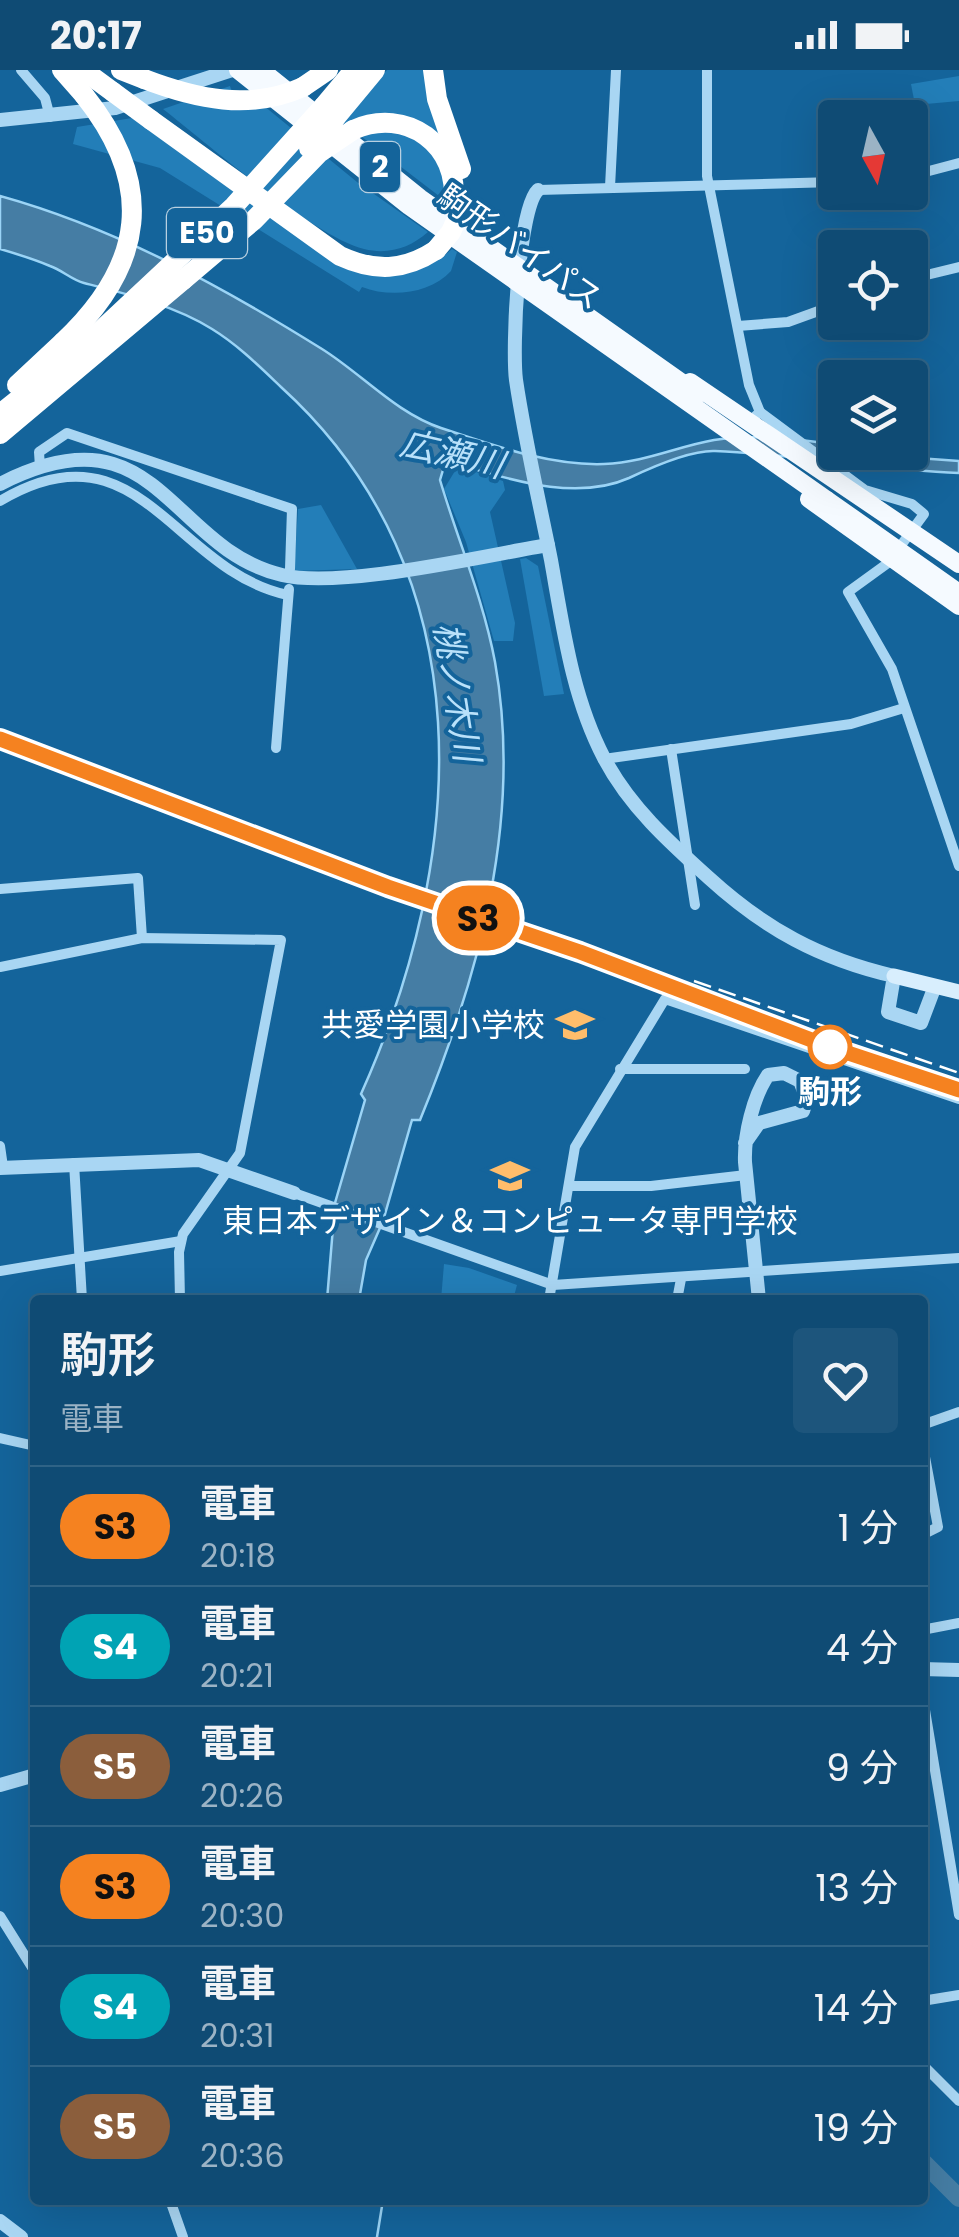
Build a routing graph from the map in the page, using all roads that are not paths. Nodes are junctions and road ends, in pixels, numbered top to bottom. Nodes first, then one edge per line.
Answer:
1 (21, 70) edge
2 (62, 70) edge
3 (83, 70) edge
4 (98, 70) edge
5 (236, 70) edge
6 (261, 70) edge
7 (328, 70) edge
8 (354, 70) edge
9 (374, 70) edge
10 (434, 70) edge
11 (616, 70) edge
12 (707, 70) edge
13 (151, 74) edge
14 (119, 84) edge
15 (169, 93) junction
16 (337, 117) junction
17 (50, 118) junction
18 (0, 120) edge
19 (959, 163) edge
20 (928, 171) edge
21 (818, 182) edge
22 (709, 184) junction
23 (610, 187) junction
24 (538, 190) joint
25 (457, 206) junction
26 (959, 267) edge
27 (520, 275) junction
28 (928, 275) edge
29 (818, 311) edge
30 (738, 326) junction
31 (79, 350) junction
32 (0, 400) edge
33 (0, 414) edge
34 (747, 424) junction
35 (0, 434) edge
36 (779, 465) junction
37 (40, 467) junction
38 (2, 492) edge
39 (830, 495) junction
40 (915, 533) junction
41 (548, 545) junction
42 (892, 558) junction
43 (959, 564) edge
44 (290, 569) dead end
45 (959, 580) edge
46 (959, 593) edge
47 (959, 606) edge
48 (904, 708) junction
49 (276, 748) dead end
50 (671, 749) junction
51 (604, 759) junction
52 (689, 860) junction
53 (959, 866) edge
54 (0, 888) edge
55 (695, 905) dead end
56 (142, 938) junction
57 (0, 968) edge
58 (894, 976) junction
59 (935, 986) junction
60 (959, 992) edge
61 (620, 1069) junction
62 (745, 1069) dead end
63 (959, 1099) edge
64 (745, 1143) junction
65 (0, 1146) edge
66 (74, 1163) junction
67 (2, 1168) edge
68 (230, 1170) junction
69 (746, 1175) junction
70 (569, 1186) junction
71 (294, 1193) joint
72 (181, 1240) junction
73 (82, 1255) junction
74 (959, 1258) edge
75 (0, 1271) edge
76 (756, 1273) junction
77 (681, 1280) junction
78 (553, 1285) junction
79 (82, 1295) edge
80 (180, 1295) edge
81 (550, 1295) edge
82 (679, 1295) edge
83 (758, 1295) edge
84 (959, 1412) edge
85 (928, 1423) edge
86 (0, 1438) edge
87 (30, 1445) edge
88 (928, 1473) edge
89 (928, 1532) edge
90 (959, 1623) edge
91 (928, 1629) edge
92 (928, 1669) edge
93 (959, 1670) edge
94 (928, 1726) edge
95 (30, 1776) edge
96 (0, 1784) edge
97 (957, 1888) edge
98 (959, 1915) edge
99 (0, 1916) edge
100 (30, 1964) edge
101 (959, 1995) edge
102 (928, 2000) edge
103 (928, 2070) edge
104 (957, 2097) edge
105 (172, 2205) edge
106 (0, 2220) edge
107 (21, 2237) edge
108 (183, 2237) edge

1 - 17 street
2 - 31 highway, bridge
3 - 14 highway
4 - 14 highway
5 - 15 street
5 - 27 main road, 駒形バイパス / 2
6 - 27 main road, 駒形バイパス / 2
7 - 13 highway, bridge
8 - 16 highway, E50
9 - 16 highway, E50
10 - 25 highway
11 - 23 street
12 - 22 street
13 - 14 highway
13 - 15 street
14 - 25 highway
15 - 17 street
16 - 25 highway
16 - 31 highway, E50, bridge
16 - 31 highway, E50, bridge
17 - 18 street
19 - 20 street
21 - 22 street
22 - 23 street
22 - 30 street
23 - 24 street
24 - 27 street
26 - 28 street
27 - 34 main road, 駒形バイパス / 2
27 - 34 main road, 駒形バイパス / 2
27 - 41 street
29 - 30 street
30 - 34 street
31 - 32 highway
31 - 33 highway, E50
31 - 35 highway, E50
34 - 36 main road, 2
34 - 40 main road, 2
36 - 39 main road, 2
36 - 42 main road, 2
37 - 38 street
37 - 41 street
37 - 44 street
38 - 49 street
39 - 45 main road, 2
39 - 46 main road, 2, bridge
40 - 42 street
40 - 43 main road, 2
41 - 51 street
42 - 47 main road, 2
42 - 48 street
48 - 50 street
48 - 53 street
50 - 51 street
50 - 52 street
51 - 52 street
52 - 55 street
52 - 58 street
54 - 56 street
56 - 57 street
56 - 68 street
58 - 59 main road
58 - 59 street
59 - 60 main road
61 - 62 street
61 - 63 street
61 - 70 street
64 - 64 street
64 - 69 street
65 - 67 street
66 - 67 street
66 - 68 street
66 - 73 street
68 - 71 street
68 - 72 street
69 - 70 street
69 - 76 street
70 - 78 street
71 - 78 street
72 - 73 street
72 - 80 street
73 - 75 street
73 - 79 street
74 - 76 street
76 - 77 street
76 - 83 street
77 - 78 street
77 - 82 street
78 - 81 street
84 - 85 street
86 - 87 street
88 - 89 street
90 - 91 street
92 - 93 street
94 - 97 street
95 - 96 street
97 - 98 street
99 - 100 street
101 - 102 street
103 - 104 street
105 - 108 street
106 - 107 street

